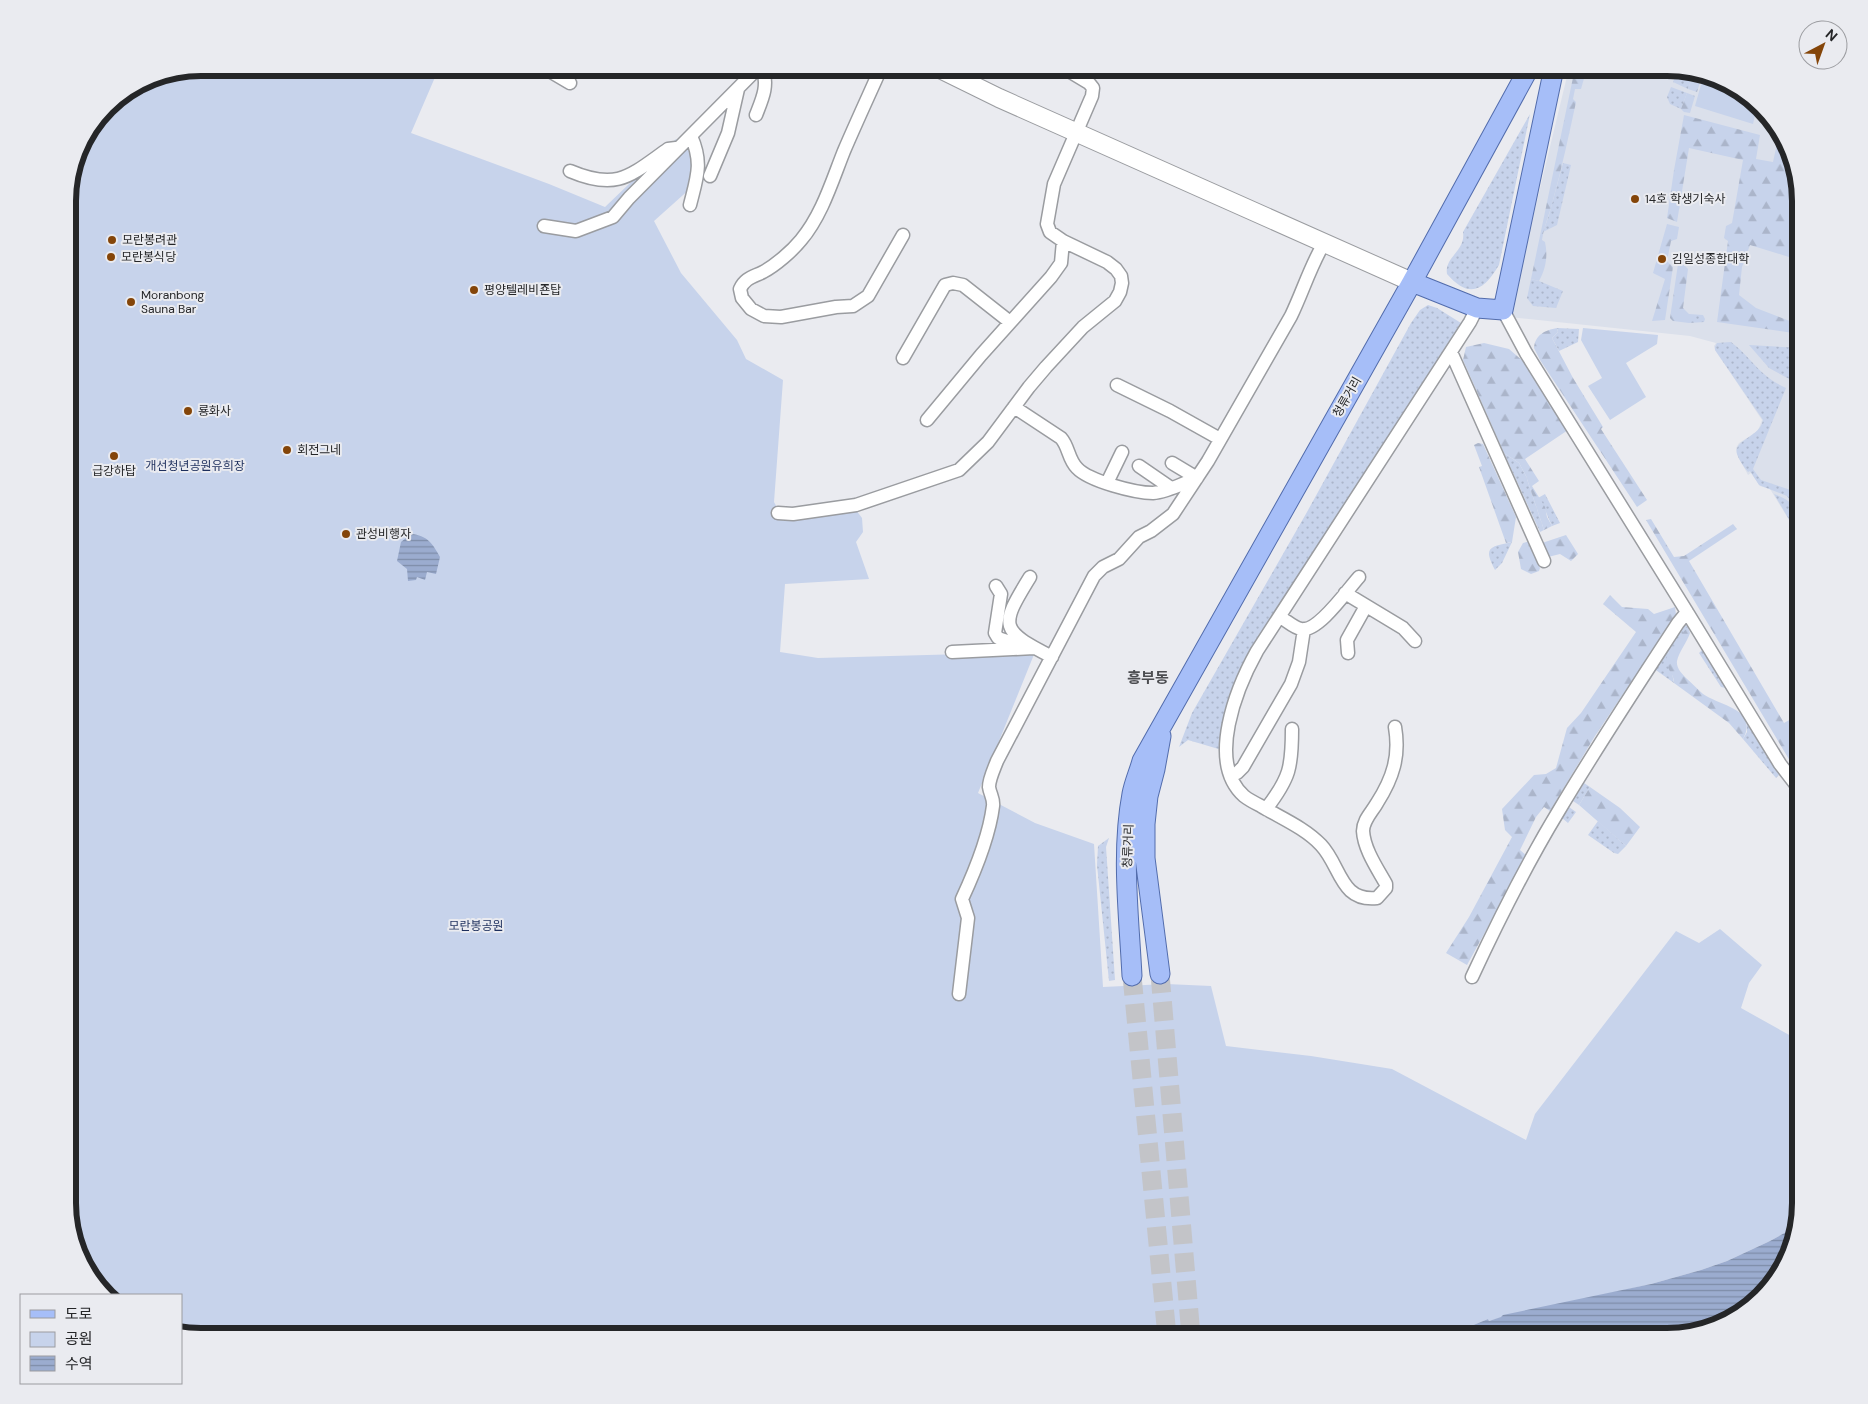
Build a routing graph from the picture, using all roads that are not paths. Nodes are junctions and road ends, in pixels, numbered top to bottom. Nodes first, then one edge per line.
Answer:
1 (955, 76) edge
2 (1078, 76) edge
3 (1525, 76) edge
4 (1552, 76) edge
5 (559, 77) edge
6 (750, 77) edge
7 (765, 77) edge
8 (877, 77) edge
9 (570, 83) dead end
10 (738, 89) junction
11 (756, 114) dead end
12 (1077, 133) junction
13 (691, 136) junction
14 (681, 147) junction
15 (570, 171) dead end
16 (710, 176) dead end
17 (690, 204) dead end
18 (544, 226) dead end
19 (903, 235) dead end
20 (1063, 241) junction
21 (1324, 244) junction
22 (1412, 282) junction
23 (1478, 308) junction
24 (1503, 310) junction
25 (1010, 322) junction
26 (1451, 352) junction
27 (903, 358) dead end
28 (1117, 385) dead end
29 (1014, 407) junction
30 (926, 420) dead end
31 (1220, 439) junction
32 (1122, 452) dead end
33 (1172, 463) dead end
34 (1139, 466) dead end
35 (1197, 478) junction
36 (1106, 483) junction
37 (1171, 488) junction
38 (778, 513) dead end
39 (1544, 561) dead end
40 (1030, 577) dead end
41 (1358, 577) dead end
42 (996, 586) dead end
43 (1345, 593) junction
44 (1366, 606) junction
45 (1687, 612) junction
46 (1280, 617) junction
47 (1304, 629) junction
48 (1020, 640) junction
49 (1416, 641) dead end
50 (1034, 648) junction
51 (952, 652) dead end
52 (1348, 653) dead end
53 (1052, 657) junction
54 (1164, 725) junction
55 (1395, 727) dead end
56 (1292, 729) dead end
57 (1231, 775) junction
58 (1792, 780) edge
59 (1266, 809) junction
60 (1160, 974) tunnel mouth
61 (1132, 976) tunnel mouth
62 (1472, 977) dead end
63 (959, 994) dead end

1 - 12 main road
2 - 12 street
3 - 22 main road, 청류거리
4 - 24 main road
5 - 9 street
6 - 10 street
7 - 11 street
8 - 19 street
10 - 13 street
10 - 16 street
12 - 20 street
12 - 21 main road
13 - 14 street
13 - 17 street
14 - 15 street
14 - 18 street
20 - 25 street
20 - 29 street
21 - 22 main road
21 - 31 street
22 - 23 main road
22 - 54 main road, 청류거리
23 - 24 main road
23 - 26 street
24 - 45 street
25 - 27 street
25 - 30 street
26 - 39 street
26 - 46 street
28 - 31 street
29 - 36 street
29 - 38 street
31 - 35 street
32 - 36 street
33 - 35 street
34 - 37 street
35 - 37 street
35 - 53 street
36 - 37 street
40 - 48 street
41 - 43 street
42 - 48 street
43 - 44 street
43 - 47 street
44 - 49 street
44 - 52 street
45 - 58 street
45 - 62 street
46 - 47 street
46 - 57 street
47 - 57 street
48 - 50 street
50 - 51 street
50 - 53 street
53 - 63 street
54 - 60 main road, 청류거리
54 - 61 main road, 청류거리
55 - 59 street
56 - 59 street
57 - 59 street

